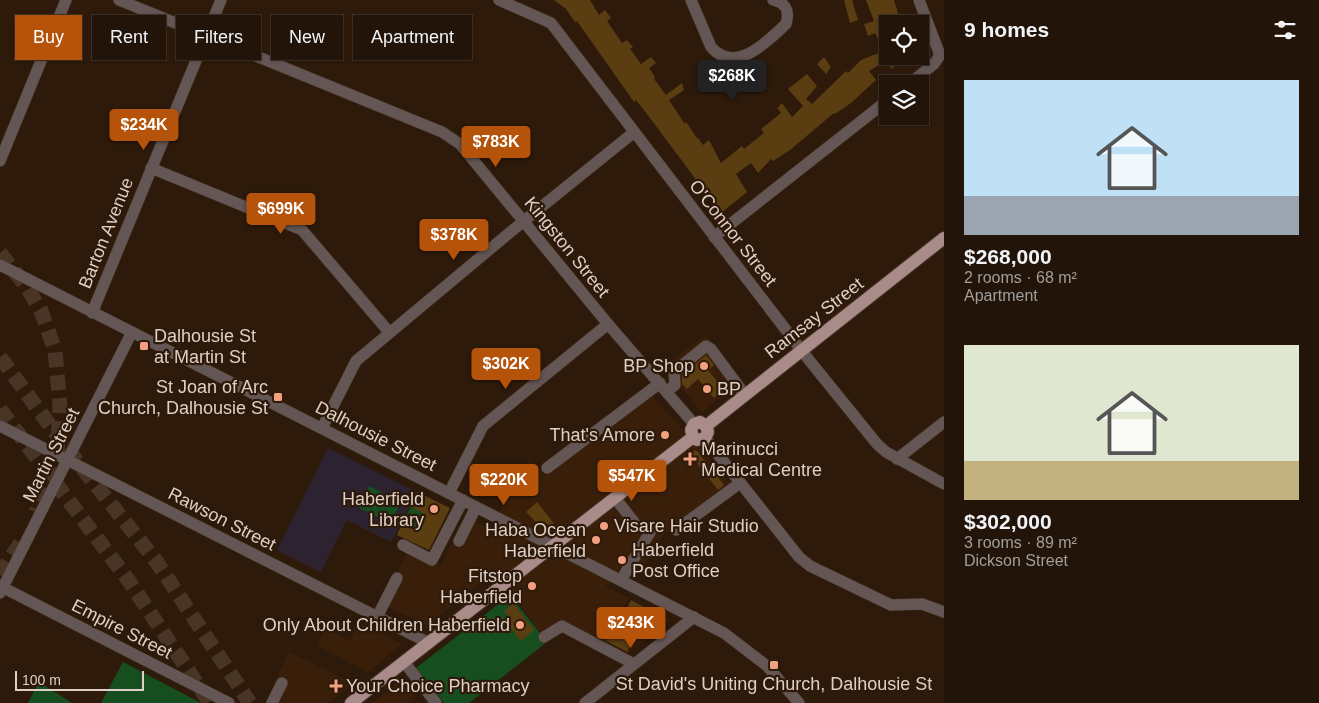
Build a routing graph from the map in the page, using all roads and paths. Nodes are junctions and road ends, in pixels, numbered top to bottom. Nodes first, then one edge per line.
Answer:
1 (66, 0) edge
2 (118, 0) edge
3 (221, 0) edge
4 (499, 0) edge
5 (691, 0) edge
6 (773, 0) edge
7 (919, 0) edge
8 (215, 15) edge
9 (176, 24) edge
10 (261, 58) edge
11 (196, 60) edge
12 (920, 75) edge
13 (879, 107) edge
14 (634, 133) junction
15 (0, 160) edge
16 (151, 168) junction
17 (524, 221) junction
18 (714, 237) junction
19 (944, 238) edge
20 (0, 265) edge
21 (92, 313) junction
22 (608, 324) junction
23 (132, 332) junction
24 (389, 332) junction
25 (802, 350) junction
26 (663, 387) junction
27 (745, 395) junction
28 (944, 422) edge
29 (0, 426) edge
30 (322, 428) junction
31 (699, 431) junction
32 (897, 459) junction
33 (68, 460) junction
34 (547, 468) dead end
35 (740, 483) junction
36 (944, 484) edge
37 (449, 492) junction
38 (615, 498) junction
39 (463, 500) junction
40 (476, 507) junction
41 (634, 522) dead end
42 (652, 529) dead end
43 (676, 530) dead end
44 (459, 541) dead end
45 (403, 545) dead end
46 (554, 546) junction
47 (397, 578) dead end
48 (621, 580) junction
49 (1, 589) edge
50 (944, 612) edge
51 (377, 617) junction
52 (694, 617) junction
53 (544, 637) dead end
54 (429, 643) junction
55 (404, 662) junction
56 (634, 664) junction
57 (282, 683) dead end
58 (796, 702) edge
59 (229, 703) edge
60 (272, 703) edge
61 (351, 703) edge
62 (436, 703) edge
63 (585, 703) edge

1 - 15 street
2 - 9 street, Kingston Street
3 - 8 street, Barton Avenue
4 - 14 street, O'Connor Street
5 - 6 street
7 - 12 street
10 - 17 street, Kingston Street
11 - 16 street, Barton Avenue
13 - 18 street
14 - 17 street
14 - 18 street, O'Connor Street
16 - 21 street, Barton Avenue
16 - 24 street
17 - 22 street, Kingston Street
17 - 24 street
18 - 25 street, O'Connor Street
19 - 25 main road, Ramsay Street
20 - 21 street, Dalhousie Street
21 - 23 street, Dalhousie Street
22 - 26 street, Kingston Street
22 - 37 street
23 - 30 street, Dalhousie Street
23 - 33 street, Martin Street
24 - 30 street
25 - 27 main road, Ramsay Street
25 - 32 street, O'Connor Street
26 - 27 street
26 - 31 street, Kingston Street
26 - 34 street
27 - 31 main road, Ramsay Street
28 - 32 street
29 - 33 street, Rawson Street
30 - 37 street, Dalhousie Street
31 - 35 street, Kingston Street
31 - 38 main road, Ramsay Street
32 - 36 street, O'Connor Street
33 - 49 street, Martin Street
33 - 51 street, Rawson Street
35 - 43 street
35 - 50 street, Kingston Street
37 - 39 street, Dalhousie Street
38 - 41 street
38 - 46 main road, Ramsay Street
39 - 40 street, Dalhousie Street
39 - 45 street
40 - 44 street
40 - 46 street, Dalhousie Street
42 - 48 street
46 - 48 street, Dalhousie Street
46 - 54 main road, Ramsay Street
47 - 51 street
48 - 52 street, Dalhousie Street
49 - 59 street, Empire Street
51 - 54 street, Rawson Street
52 - 56 street
52 - 58 street, Dalhousie Street
53 - 56 street
54 - 55 main road, Ramsay Street
55 - 61 main road, Ramsay Street
55 - 62 street
56 - 63 street
57 - 60 street

